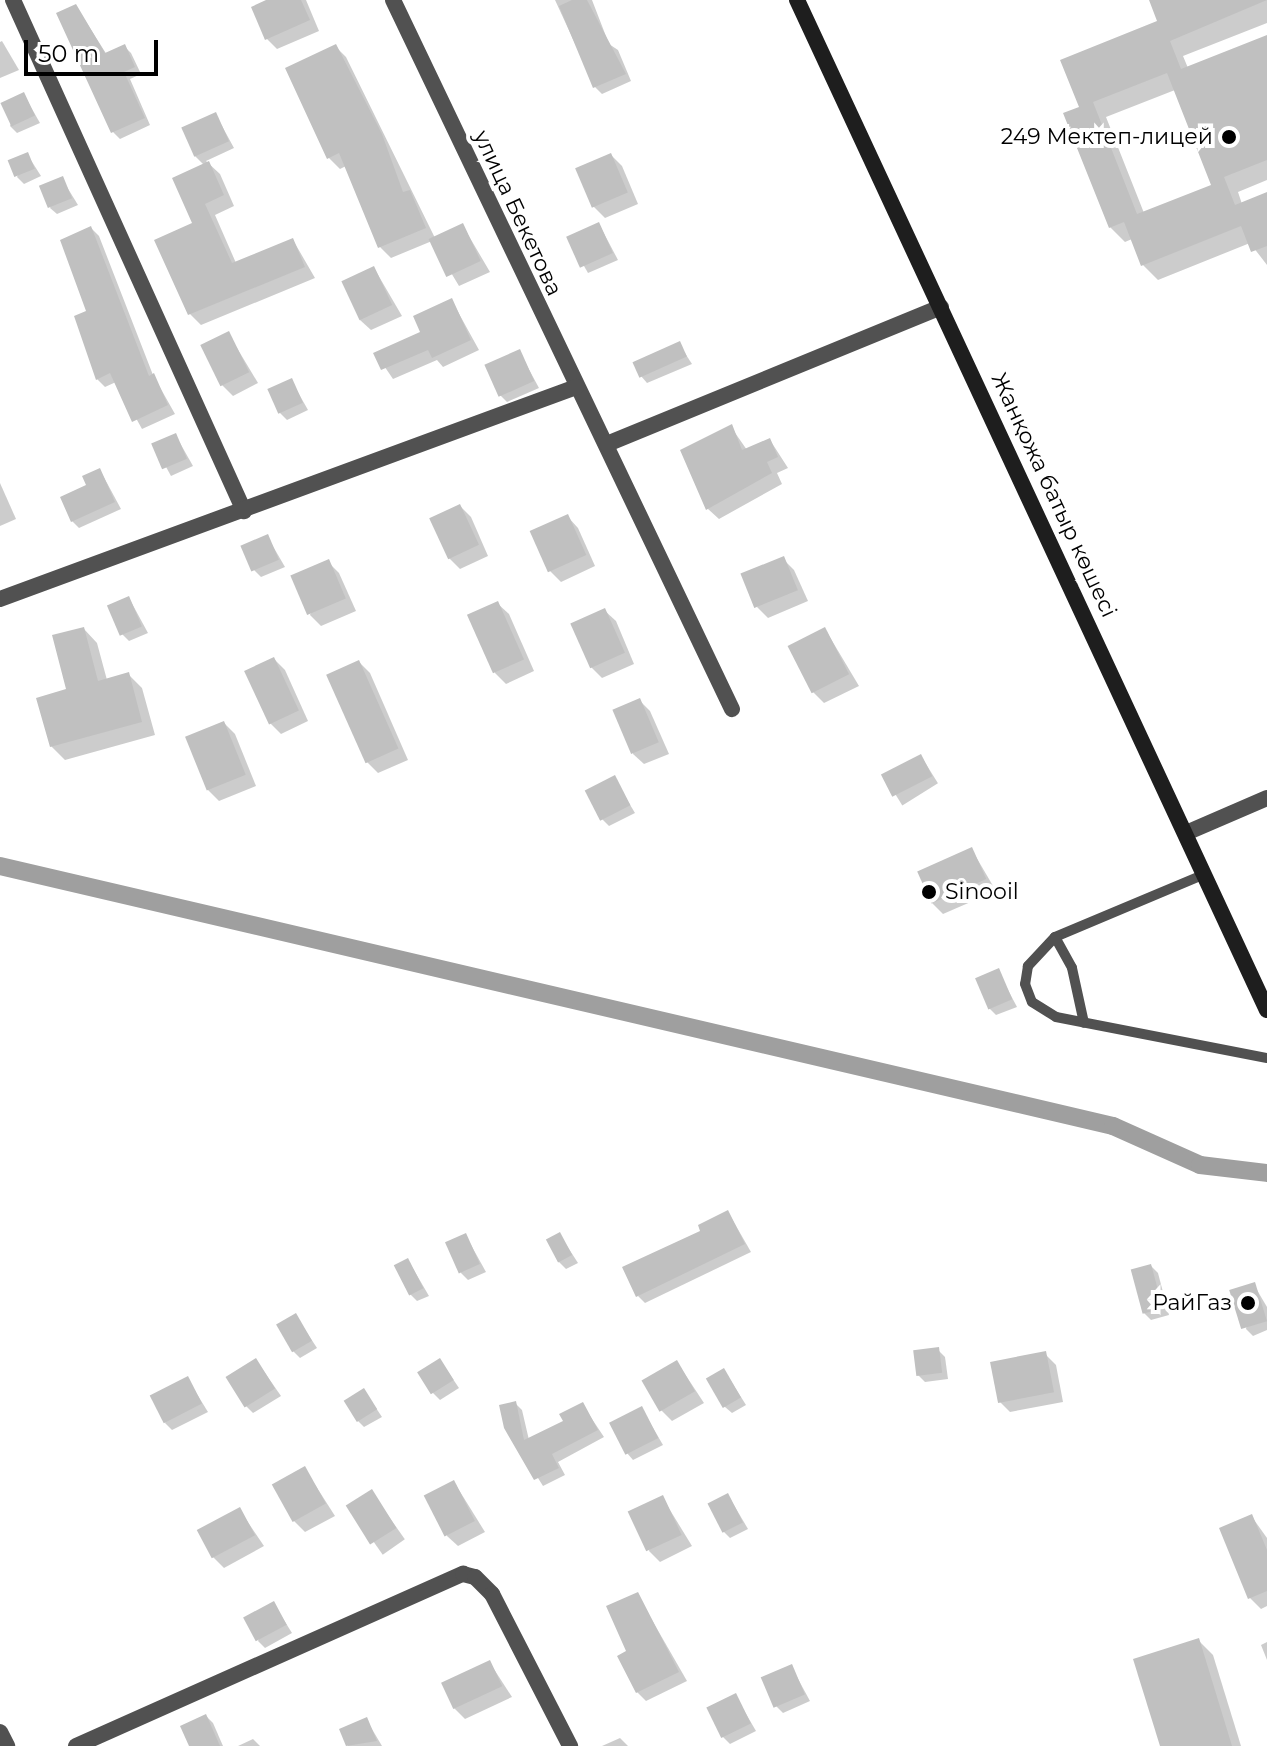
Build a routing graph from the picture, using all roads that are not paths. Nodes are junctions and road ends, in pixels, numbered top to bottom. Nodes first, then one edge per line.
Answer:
1 (13, 0) edge
2 (393, 0) edge
3 (797, 0) edge
4 (941, 307) junction
5 (576, 387) junction
6 (607, 444) junction
7 (244, 511) junction
8 (0, 599) edge
9 (732, 709) dead end
10 (1267, 798) edge
11 (1186, 833) junction
12 (1205, 874) junction
13 (1055, 937) junction
14 (1267, 1010) edge
15 (1084, 1023) junction
16 (1267, 1058) edge
17 (0, 1732) edge
18 (7, 1746) edge
19 (76, 1746) edge
20 (570, 1746) edge

1 - 7 street
2 - 5 street, улица Бекетова
3 - 4 street, Жанқожа батыр көшесі
4 - 6 street
4 - 11 street, Жанқожа батыр көшесі
5 - 6 street, улица Бекетова
5 - 7 street
6 - 9 street, улица Бекетова
7 - 8 street
10 - 11 street
11 - 12 street, Жанқожа батыр көшесі
12 - 13 lane
12 - 14 street, Жанқожа батыр көшесі
13 - 15 lane
13 - 15 lane
15 - 16 lane
17 - 18 street
19 - 20 street

